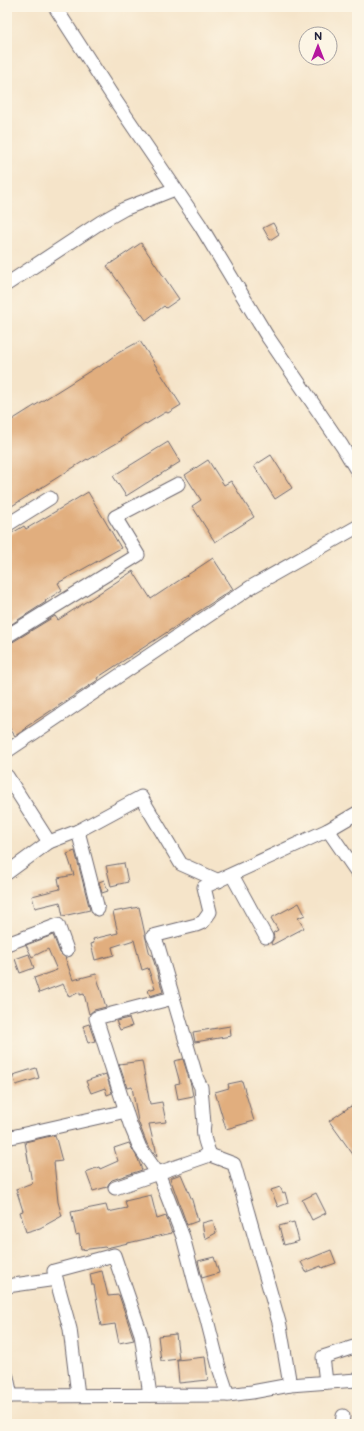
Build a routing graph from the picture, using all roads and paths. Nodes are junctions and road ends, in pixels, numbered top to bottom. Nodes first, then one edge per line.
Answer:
1 (55, 7) edge
2 (175, 189) junction
3 (7, 284) edge
4 (357, 471) edge
5 (178, 484) dead end
6 (50, 498) dead end
7 (7, 525) edge
8 (357, 527) edge
9 (7, 636) edge
10 (7, 751) edge
11 (9, 783) edge
12 (357, 813) edge
13 (328, 830) junction
14 (78, 831) junction
15 (48, 842) junction
16 (357, 872) edge
17 (7, 873) edge
18 (232, 875) junction
19 (219, 881) junction
20 (98, 909) dead end
21 (266, 937) dead end
22 (7, 944) edge
23 (67, 950) dead end
24 (173, 998) junction
25 (126, 1111) junction
26 (7, 1138) edge
27 (210, 1155) junction
28 (158, 1173) junction
29 (115, 1188) dead end
30 (56, 1278) junction
31 (7, 1286) edge
32 (357, 1346) edge
33 (7, 1377) edge
34 (357, 1380) edge
35 (326, 1382) junction
36 (290, 1385) junction
37 (78, 1395) junction
38 (150, 1395) junction
39 (228, 1395) junction
40 (9, 1396) edge

1 - 2 street
2 - 3 street
2 - 4 street
5 - 9 street
6 - 7 street
8 - 10 street
11 - 15 street
12 - 13 street
13 - 16 street
13 - 18 street
14 - 15 street
14 - 19 street
14 - 20 street
15 - 17 street
18 - 19 street
18 - 21 street
19 - 24 street
22 - 23 street
24 - 25 street
24 - 27 street
25 - 26 street
25 - 28 street
27 - 28 street
27 - 36 street
28 - 29 street
28 - 39 street
30 - 31 street
30 - 37 street
30 - 38 street
32 - 35 street
33 - 40 street
34 - 35 street
35 - 36 street
36 - 39 street
37 - 38 street
37 - 40 street
38 - 39 street

